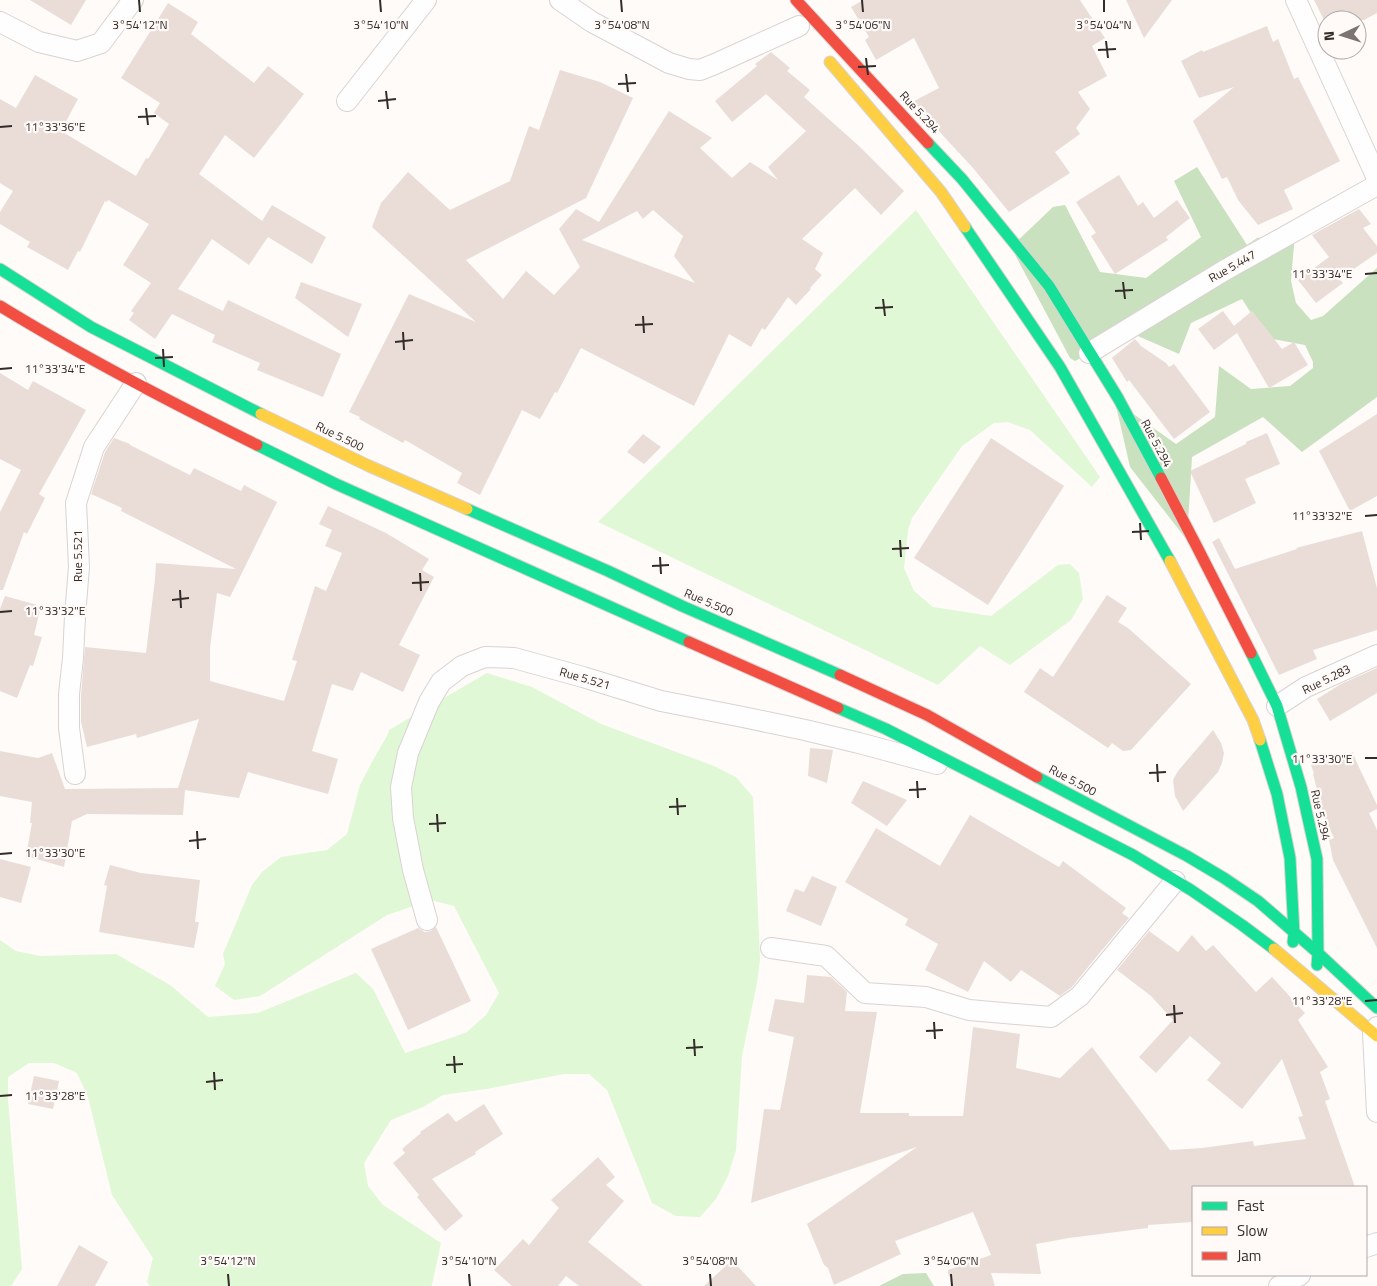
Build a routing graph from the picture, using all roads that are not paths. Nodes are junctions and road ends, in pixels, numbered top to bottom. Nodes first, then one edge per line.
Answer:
1 (133, 0) edge
2 (426, 0) edge
3 (560, 0) edge
4 (796, 0) edge
5 (1296, 0) edge
6 (0, 22) edge
7 (799, 26) dead end
8 (825, 56) dead end
9 (347, 101) dead end
10 (1377, 178) edge
11 (1377, 185) edge
12 (0, 269) edge
13 (0, 306) edge
14 (1089, 353) junction
15 (136, 383) junction
16 (1377, 655) edge
17 (1277, 706) junction
18 (74, 774) dead end
19 (977, 775) junction
20 (1175, 881) junction
21 (427, 920) dead end
22 (1294, 933) junction
23 (771, 948) dead end
24 (1318, 953) junction
25 (1291, 963) junction
26 (1315, 984) junction
27 (1377, 1008) edge
28 (1376, 1032) edge
29 (1377, 1112) edge
30 (1298, 1276) edge
31 (1279, 1286) edge

1 - 6 street
2 - 9 street
3 - 7 street
4 - 14 main road, Rue 5.294
5 - 10 street
8 - 22 main road
11 - 14 street, Rue 5.447
12 - 22 main road, Rue 5.500
13 - 15 main road
14 - 17 main road, Rue 5.294
15 - 18 street, Rue 5.521
15 - 19 main road
16 - 17 street, Rue 5.283
17 - 24 main road, Rue 5.294
19 - 20 main road
19 - 21 street, Rue 5.521
20 - 23 street
20 - 25 main road
22 - 24 main road, Rue 5.500
22 - 25 main road
24 - 26 main road, Rue 5.294
24 - 27 main road, Rue 5.500
25 - 26 main road
26 - 28 main road
28 - 29 street
30 - 31 street

